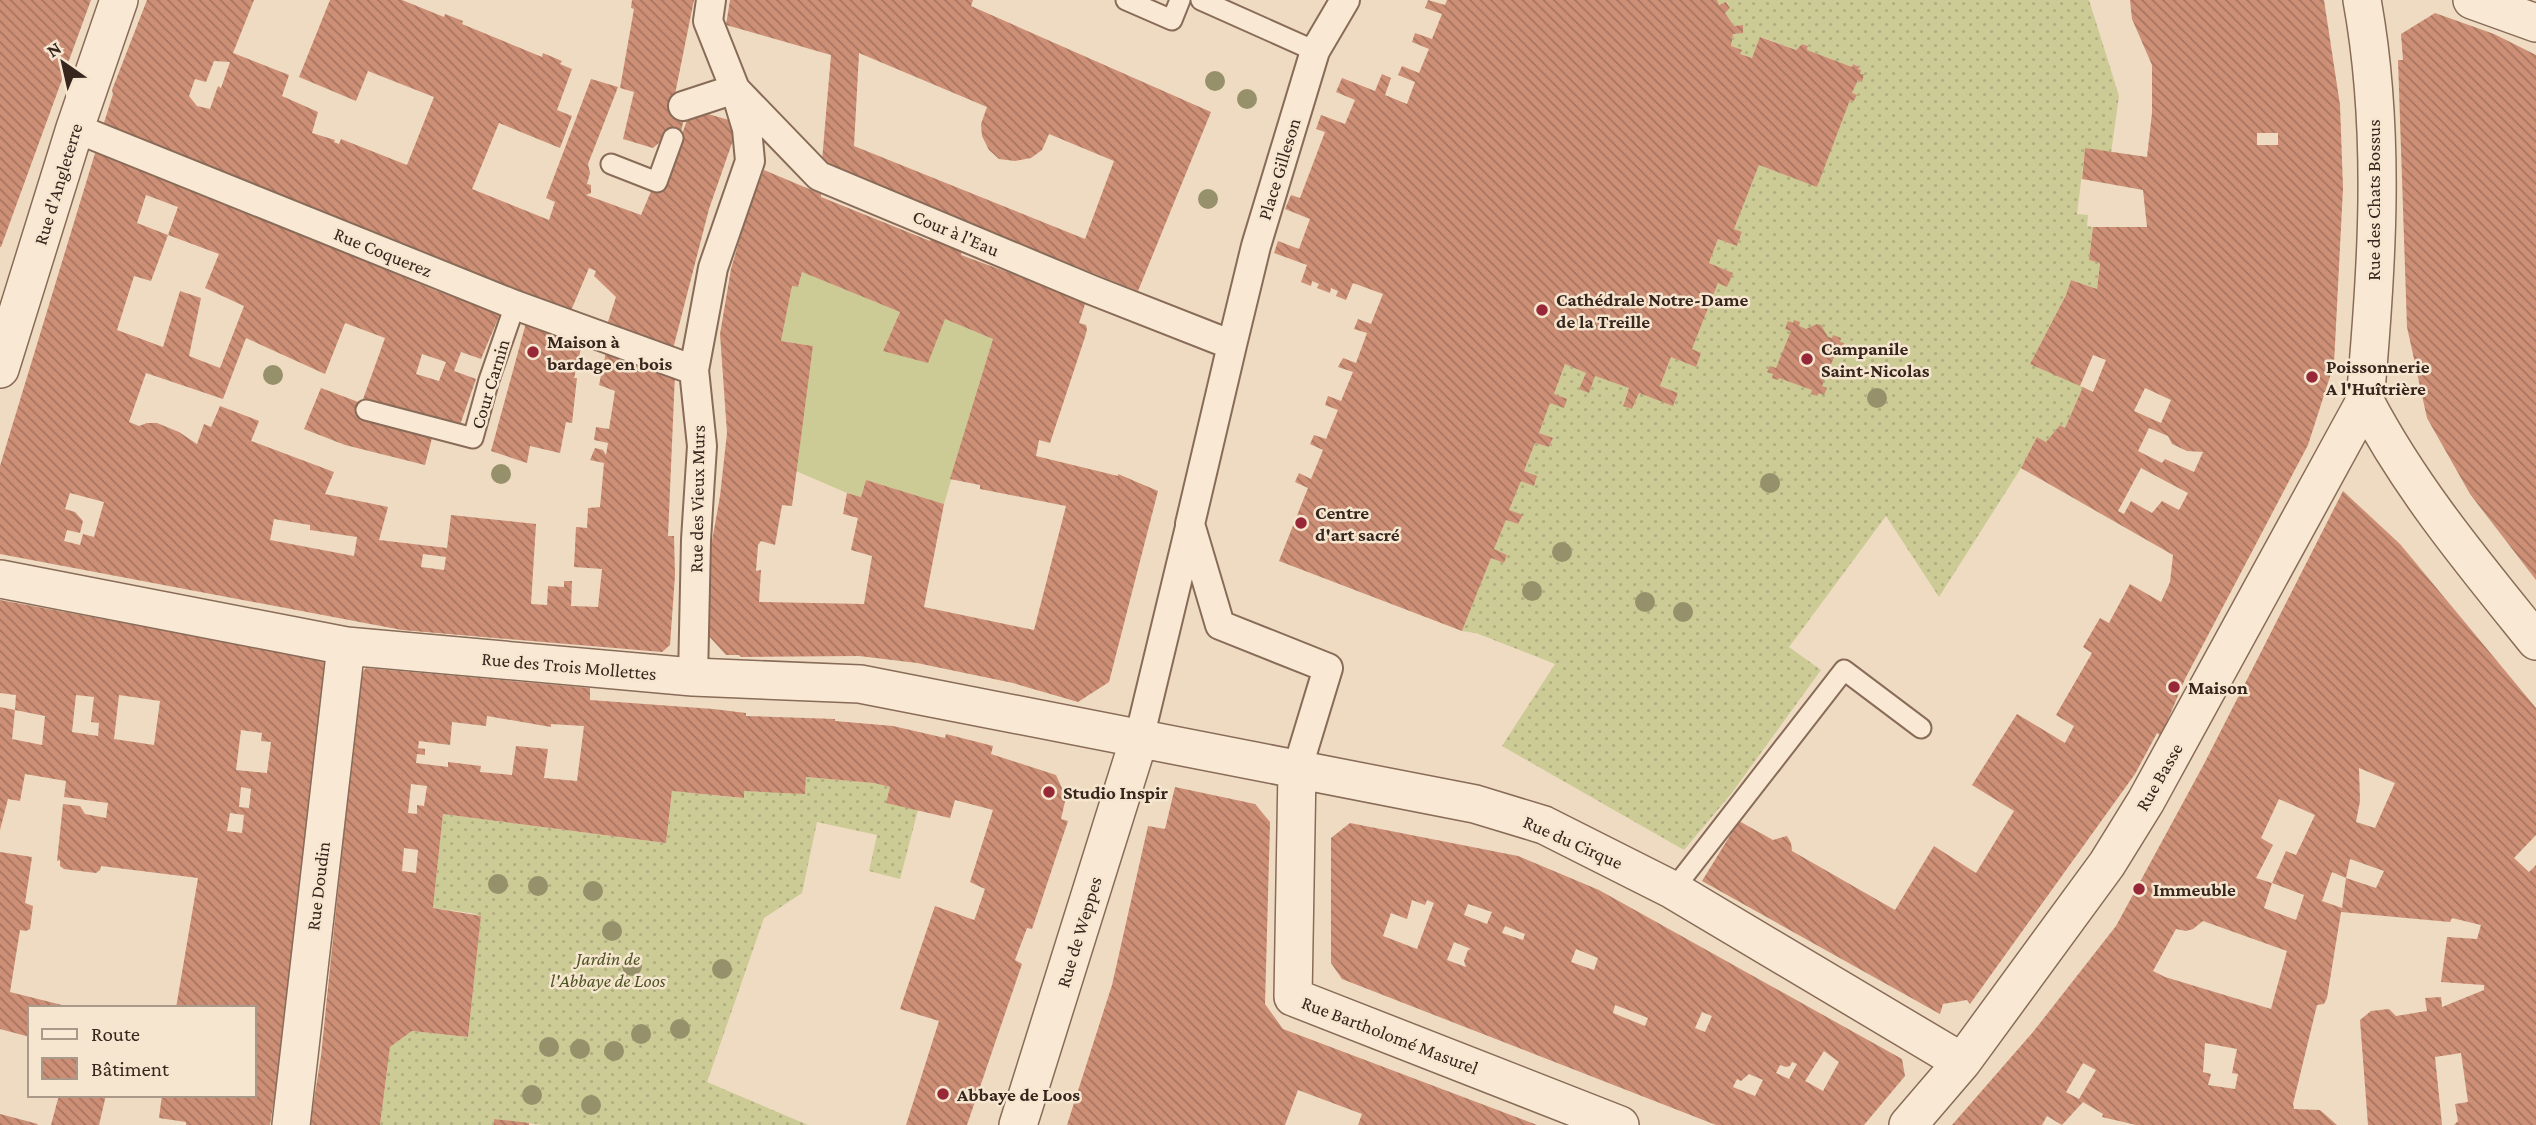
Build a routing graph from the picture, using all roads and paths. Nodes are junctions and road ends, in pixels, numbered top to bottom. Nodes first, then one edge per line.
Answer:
1 (120, 0) edge
2 (1126, 0) edge
3 (1180, 0) edge
4 (1201, 0) edge
5 (1345, 0) edge
6 (2362, 0) edge
7 (2472, 0) edge
8 (709, 10) edge
9 (2536, 23) edge
10 (1315, 51) junction
11 (735, 89) junction
12 (683, 106) dead end
13 (75, 128) junction
14 (673, 138) dead end
15 (611, 164) dead end
16 (515, 305) junction
17 (1233, 345) junction
18 (0, 369) edge
19 (694, 370) junction
20 (2365, 401) junction
21 (366, 410) dead end
22 (1190, 524) junction
23 (0, 579) edge
24 (2536, 641) edge
25 (346, 646) junction
26 (692, 677) junction
27 (1921, 728) dead end
28 (1139, 739) junction
29 (1297, 770) junction
30 (1673, 890) junction
31 (1962, 1062) junction
32 (290, 1125) edge
33 (1018, 1125) edge
34 (1620, 1125) edge
35 (1908, 1125) edge

1 - 13 street, Rue d'Angleterre
2 - 3 lane
4 - 10 lane
5 - 10 street, Place Gilleson
6 - 20 street, Rue des Chats Bossus
7 - 9 street
8 - 11 street
10 - 17 street, Place Gilleson
11 - 12 street
11 - 17 street, Cour à l'Eau
11 - 19 street, Rue des Vieux Murs
13 - 16 street, Rue Coquerez
13 - 18 street, Rue d'Angleterre
14 - 15 lane
16 - 19 street, Rue Coquerez
16 - 21 lane, Cour Carnin
17 - 22 street, Place Gilleson
19 - 26 street, Rue des Vieux Murs
20 - 24 street
20 - 31 street, Rue Basse
22 - 28 street, Place Gilleson
22 - 29 street
23 - 25 street, Rue des Trois Mollettes
25 - 26 street, Rue des Trois Mollettes
25 - 32 street, Rue Doudin
26 - 28 street, Rue des Trois Mollettes
27 - 30 lane
28 - 29 street, Rue du Cirque
28 - 33 street, Rue de Weppes
29 - 30 street, Rue du Cirque
29 - 34 street, Rue Bartholomé Masurel
30 - 31 street, Rue du Cirque
31 - 35 street, Rue Basse

